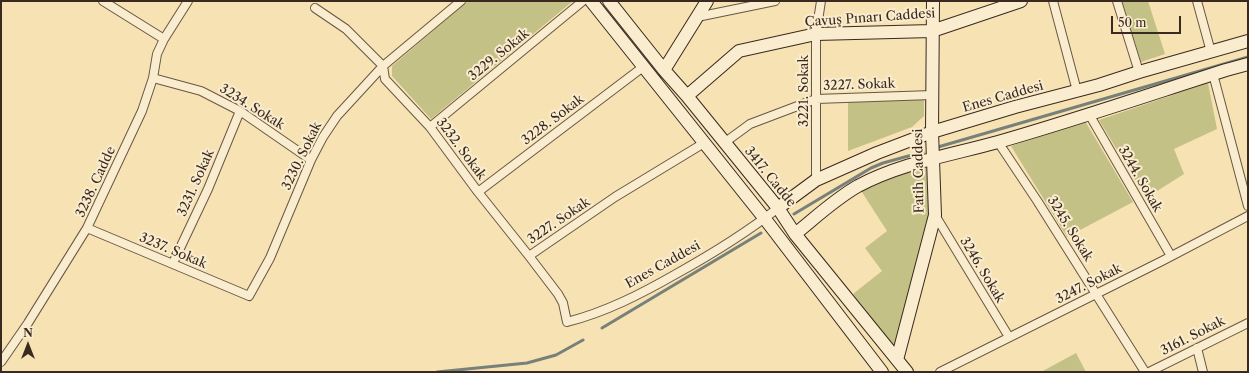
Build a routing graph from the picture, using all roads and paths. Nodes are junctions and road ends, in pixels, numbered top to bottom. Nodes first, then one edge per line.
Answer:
1 (103, 1) edge
2 (188, 1) edge
3 (461, 1) edge
4 (583, 1) edge
5 (590, 1) edge
6 (707, 1) edge
7 (775, 1) edge
8 (821, 1) edge
9 (933, 1) edge
10 (1021, 1) edge
11 (1053, 1) edge
12 (1117, 1) edge
13 (1197, 1) edge
14 (612, 2) edge
15 (315, 8) dead end
16 (697, 17) junction
17 (932, 31) junction
18 (816, 34) junction
19 (164, 39) junction
20 (1248, 41) edge
21 (1211, 52) junction
22 (1248, 64) edge
23 (384, 66) junction
24 (643, 67) junction
25 (664, 70) junction
26 (1139, 72) junction
27 (1213, 74) junction
28 (153, 78) junction
29 (1077, 91) junction
30 (687, 96) junction
31 (932, 96) junction
32 (816, 99) junction
33 (240, 111) junction
34 (1089, 114) junction
35 (430, 127) junction
36 (932, 132) junction
37 (998, 142) junction
38 (704, 143) junction
39 (724, 143) junction
40 (933, 158) junction
41 (311, 160) junction
42 (816, 180) junction
43 (478, 192) junction
44 (1248, 206) edge
45 (778, 208) junction
46 (935, 215) junction
47 (1248, 216) edge
48 (765, 218) junction
49 (87, 228) junction
50 (795, 234) junction
51 (784, 243) junction
52 (529, 256) junction
53 (1171, 256) junction
54 (172, 263) junction
55 (1096, 293) junction
56 (249, 296) joint
57 (567, 322) joint
58 (1248, 322) edge
59 (1009, 337) junction
60 (1197, 348) junction
61 (897, 360) junction
62 (1, 362) edge
63 (882, 372) edge
64 (907, 372) edge
65 (940, 372) edge
66 (1145, 372) edge
67 (1149, 372) edge
68 (1203, 372) edge

1 - 19 street
2 - 19 street, 3238. Cadde
3 - 23 street, 3230. Sokak
4 - 35 street, 3229. Sokak
5 - 24 street
6 - 16 street
7 - 16 street
8 - 18 street, 3221. Sokak
9 - 17 street, Fatih Caddesi
10 - 17 street, Çavuş Pınarı Caddesi
11 - 29 street
12 - 26 street
13 - 21 street
14 - 25 street, 3417. Cadde
15 - 23 street, 3232. Sokak
16 - 25 street
17 - 18 street, Çavuş Pınarı Caddesi
17 - 31 street, Fatih Caddesi
18 - 30 street, Çavuş Pınarı Caddesi
18 - 32 street, 3221. Sokak
19 - 28 street, 3238. Cadde
20 - 21 street, Enes Caddesi
21 - 26 street, Enes Caddesi
22 - 27 street
23 - 35 street, 3232. Sokak
23 - 41 street, 3230. Sokak
24 - 38 street
24 - 43 street, 3228. Sokak
25 - 30 street, 3417. Cadde
26 - 29 street, Enes Caddesi
27 - 34 street
27 - 44 street
28 - 33 street, 3234. Sokak
28 - 49 street, 3238. Cadde
29 - 36 street, Enes Caddesi
30 - 39 street, 3417. Cadde
31 - 32 street, 3227. Sokak
31 - 36 street, Fatih Caddesi
32 - 39 street, 3227. Sokak
32 - 42 street, 3221. Sokak
33 - 41 street, 3234. Sokak
33 - 54 street, 3231. Sokak
34 - 37 street
34 - 53 street, 3244. Sokak
35 - 43 street, 3232. Sokak
36 - 40 street, Fatih Caddesi
36 - 42 street, Enes Caddesi
37 - 40 street
37 - 55 street, 3245. Sokak
38 - 48 street
38 - 52 street, 3227. Sokak
39 - 45 street, 3417. Cadde
40 - 46 street, Fatih Caddesi
40 - 50 street
41 - 56 street, 3230. Sokak
42 - 45 street, Enes Caddesi
43 - 52 street, 3232. Sokak
45 - 48 street, Enes Caddesi
45 - 50 street, 3417. Cadde
46 - 59 street, 3246. Sokak
46 - 61 street, Fatih Caddesi
47 - 53 street, 3247. Sokak
48 - 51 street
48 - 57 street, Enes Caddesi
49 - 54 street, 3237. Sokak
49 - 62 street, 3238. Cadde
50 - 51 street
50 - 61 street, 3417. Cadde
51 - 63 street
52 - 57 street, 3232. Sokak
53 - 55 street, 3247. Sokak
54 - 56 street, 3237. Sokak
55 - 59 street, 3247. Sokak
55 - 66 street, 3245. Sokak
58 - 60 street, 3161. Sokak
59 - 65 street, 3247. Sokak
60 - 67 street, 3161. Sokak
60 - 68 street
61 - 64 street, 3417. Cadde

